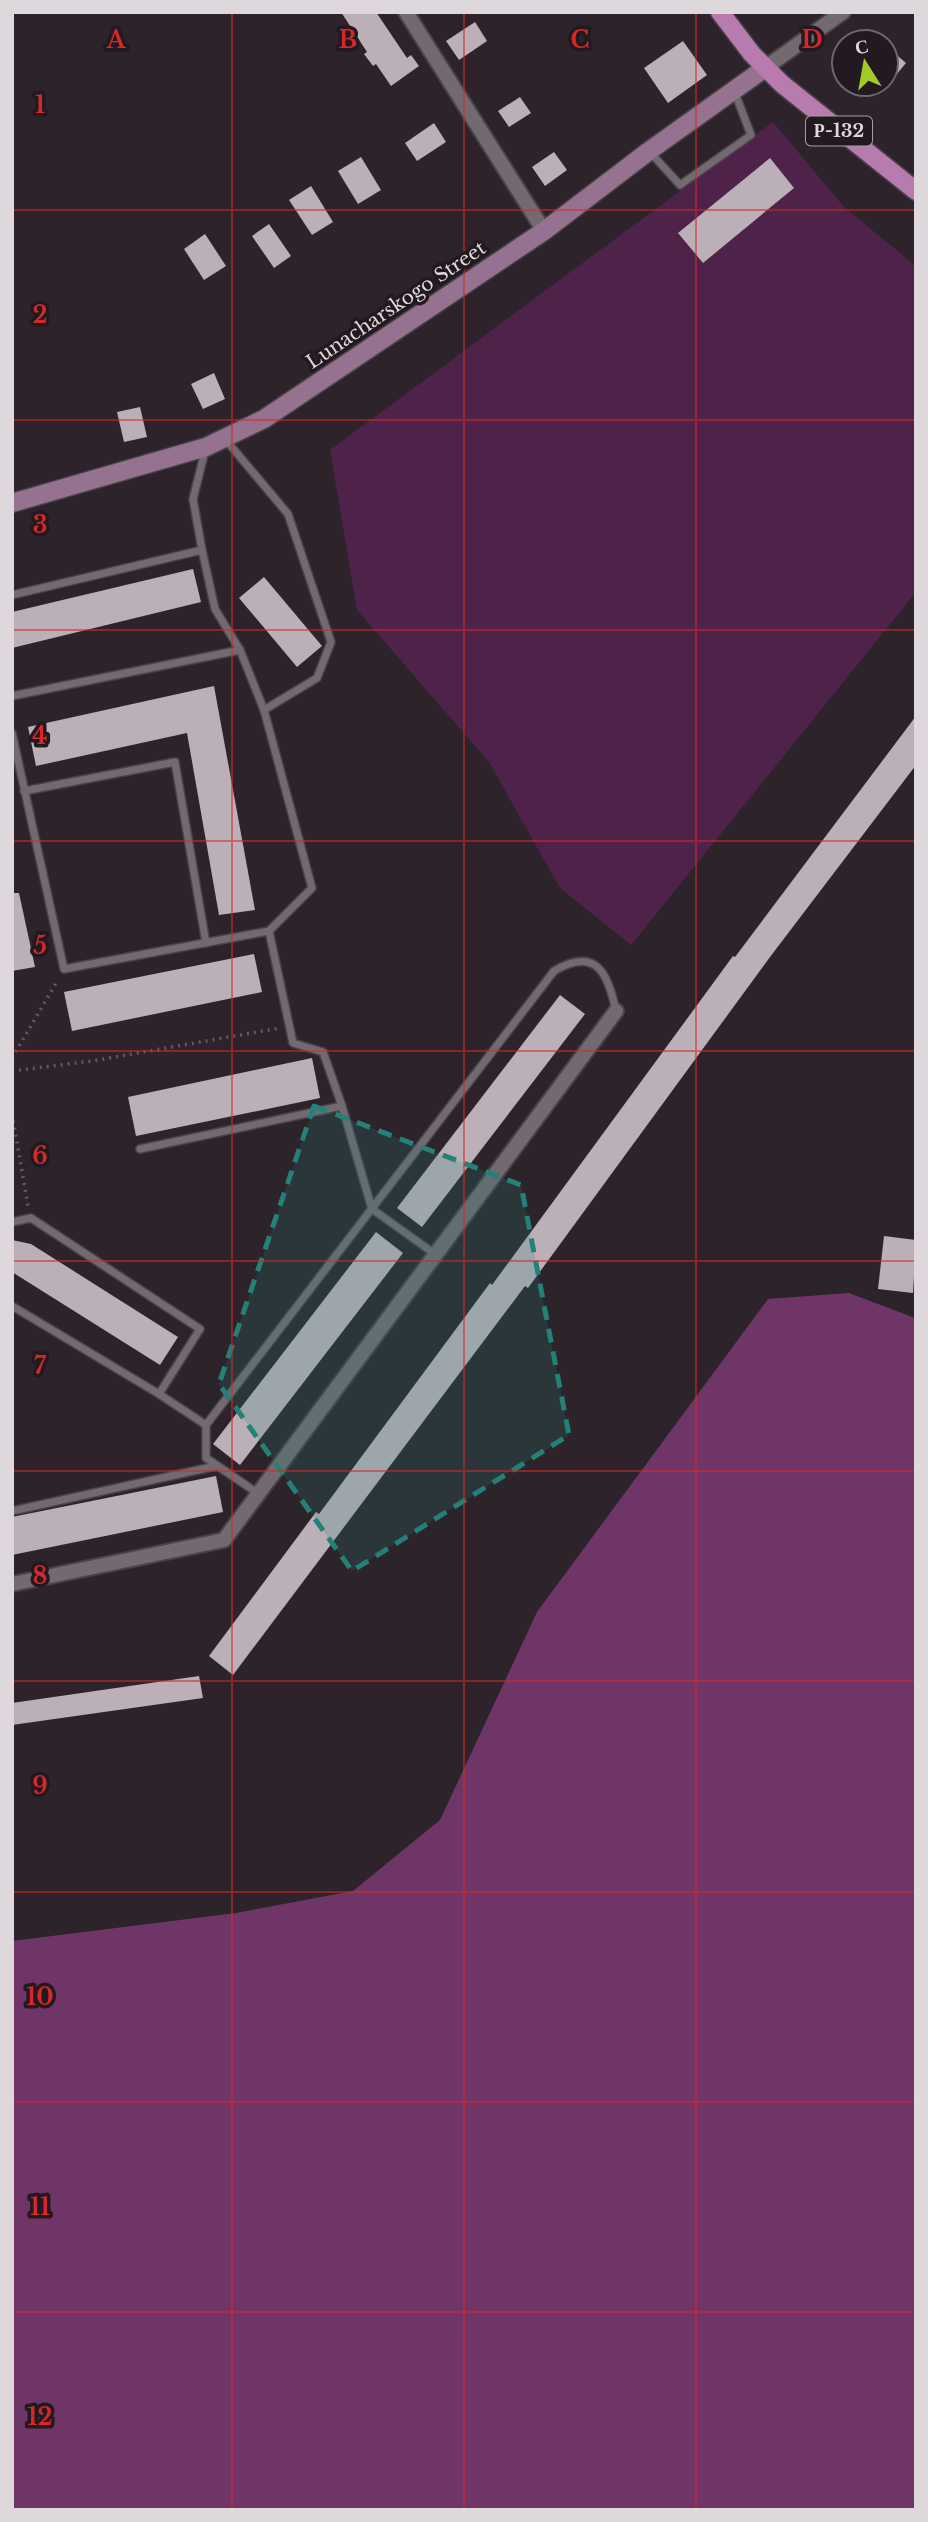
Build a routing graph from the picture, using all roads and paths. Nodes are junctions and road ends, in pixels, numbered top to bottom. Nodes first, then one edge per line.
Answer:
1 (406, 12) edge
2 (720, 12) edge
3 (843, 12) edge
4 (765, 68) junction
5 (734, 91) junction
6 (649, 151) junction
7 (916, 191) edge
8 (544, 231) junction
9 (225, 438) junction
10 (206, 447) junction
11 (12, 503) edge
12 (202, 550) junction
13 (12, 595) edge
14 (240, 650) junction
15 (12, 696) edge
16 (264, 710) junction
17 (12, 733) edge
18 (24, 791) junction
19 (269, 931) junction
20 (206, 943) junction
21 (64, 969) junction
22 (616, 1010) joint
23 (289, 1026) junction
24 (12, 1058) edge
25 (12, 1071) edge
26 (342, 1106) junction
27 (12, 1114) edge
28 (140, 1149) dead end
29 (372, 1209) junction
30 (31, 1218) junction
31 (12, 1222) edge
32 (436, 1255) junction
33 (12, 1307) edge
34 (159, 1394) junction
35 (206, 1425) junction
36 (216, 1466) junction
37 (260, 1494) junction
38 (12, 1511) edge
39 (12, 1584) edge

1 - 8 street
2 - 4 main road
3 - 4 street
4 - 5 street, Lunacharskogo Street
4 - 7 main road, Р-132
5 - 6 street, Lunacharskogo Street
5 - 6 lane
6 - 8 street, Lunacharskogo Street
8 - 9 street, Lunacharskogo Street
9 - 10 street, Lunacharskogo Street
9 - 16 lane
10 - 11 street, Lunacharskogo Street
10 - 12 lane
12 - 13 lane
12 - 14 lane
14 - 15 lane
14 - 16 lane
16 - 19 lane
17 - 18 lane
18 - 20 lane
18 - 21 lane
19 - 20 lane
19 - 23 lane
20 - 21 lane
21 - 24 path
22 - 29 lane
22 - 32 street
23 - 25 path
23 - 26 lane
26 - 28 lane
26 - 29 lane
27 - 30 path
29 - 32 lane
29 - 35 lane
30 - 31 lane
30 - 34 lane
32 - 37 street
33 - 34 lane
34 - 35 lane
35 - 36 lane
36 - 37 lane
36 - 38 lane
37 - 39 street

